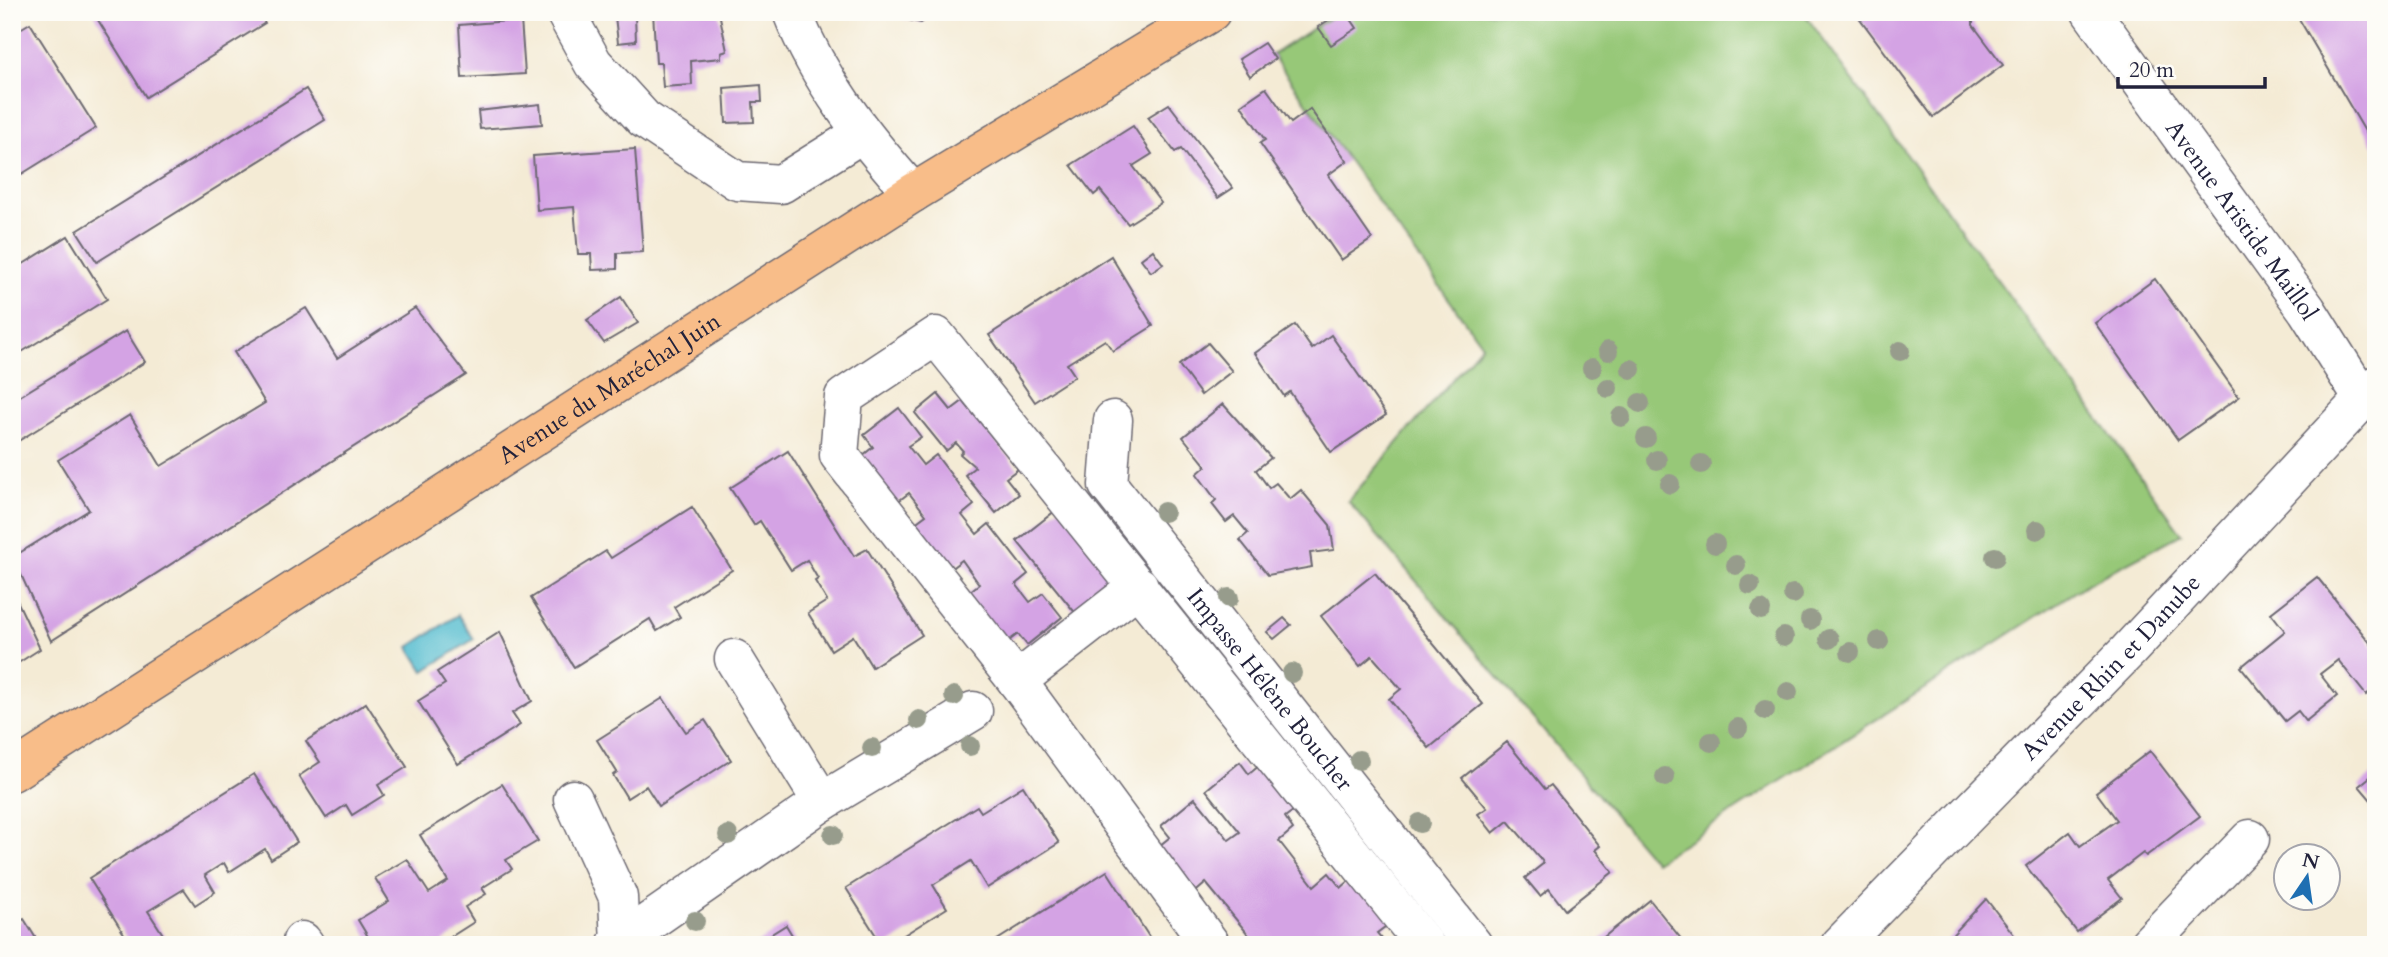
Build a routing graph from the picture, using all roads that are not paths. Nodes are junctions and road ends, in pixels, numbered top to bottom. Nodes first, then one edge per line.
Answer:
1 (565, 12) edge
2 (792, 12) edge
3 (1211, 12) edge
4 (2091, 12) edge
5 (861, 134) junction
6 (913, 193) junction
7 (2370, 392) edge
8 (1113, 420) dead end
9 (1139, 586) junction
10 (734, 659) dead end
11 (1017, 681) junction
12 (973, 711) dead end
13 (12, 772) edge
14 (573, 799) dead end
15 (822, 802) junction
16 (2250, 839) dead end
17 (619, 944) edge
18 (1211, 945) edge
19 (1426, 945) edge
20 (1473, 945) edge
21 (1840, 945) edge
22 (2148, 945) edge

1 - 5 street
2 - 5 street
3 - 6 main road, Avenue du Maréchal Juin
4 - 7 street, Avenue Aristide Maillol
5 - 6 street
6 - 13 main road, Avenue du Maréchal Juin
7 - 21 street, Avenue Rhin et Danube
8 - 20 street, Impasse Hélène Boucher
9 - 11 street
9 - 11 street
9 - 19 street
10 - 15 street
11 - 18 street
12 - 15 street
14 - 17 street
15 - 17 street
16 - 22 street

